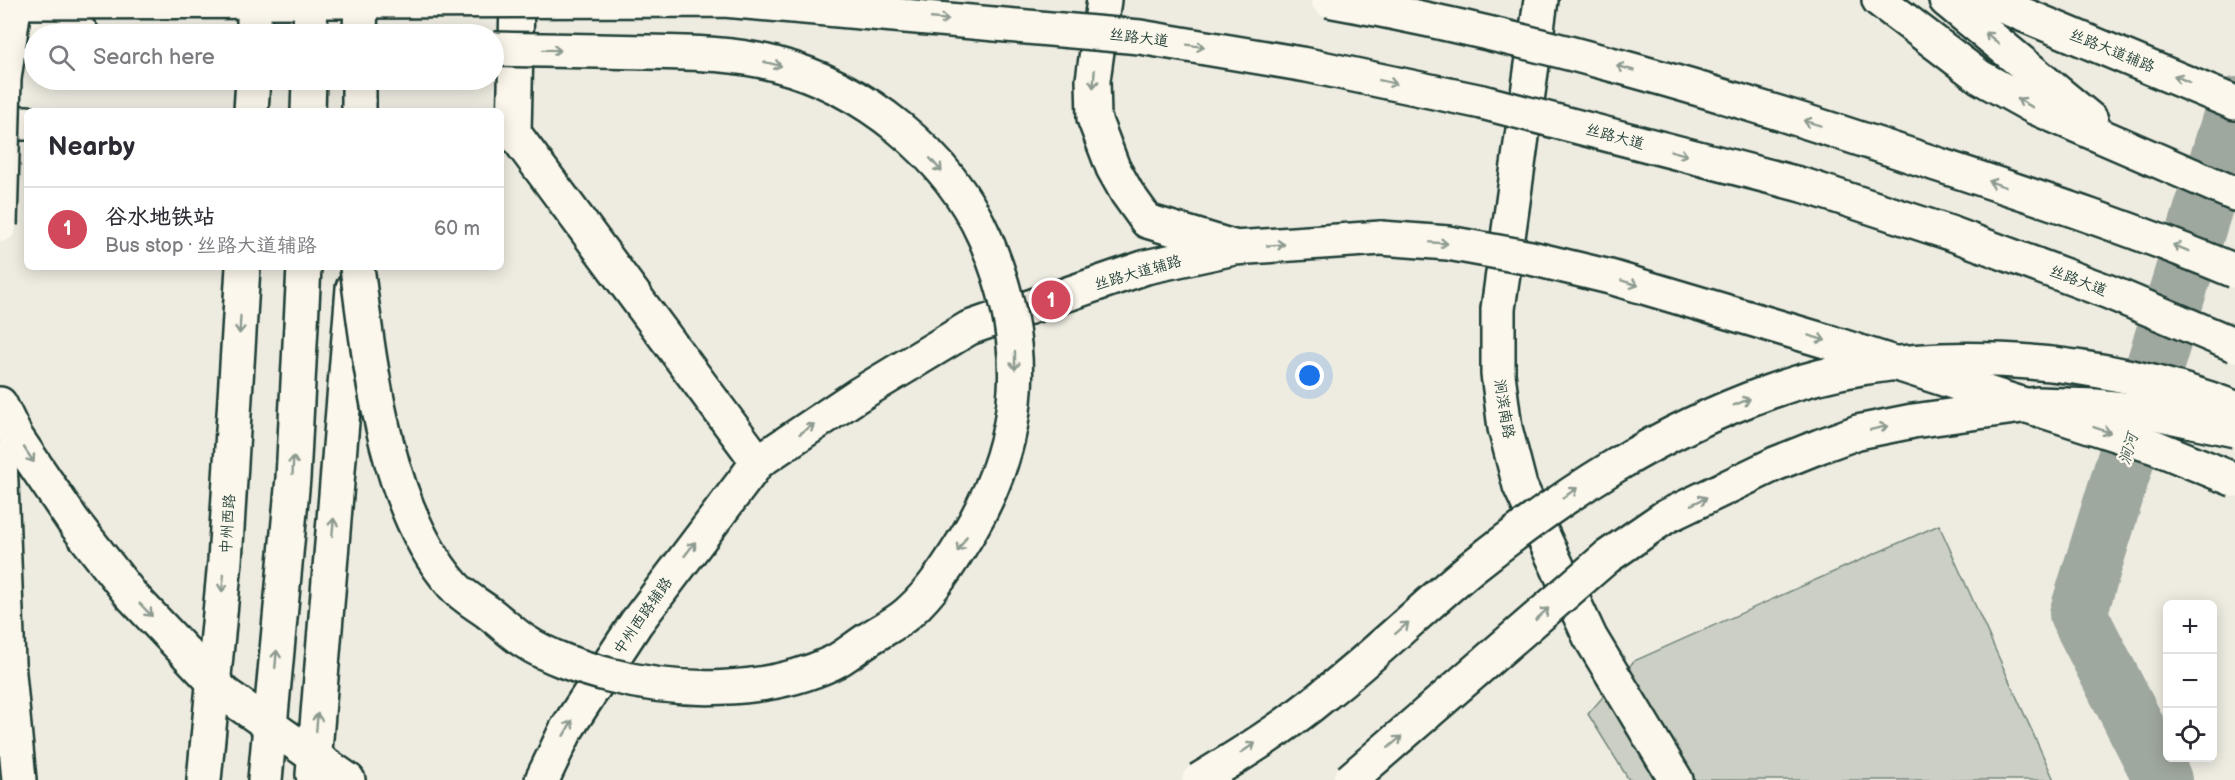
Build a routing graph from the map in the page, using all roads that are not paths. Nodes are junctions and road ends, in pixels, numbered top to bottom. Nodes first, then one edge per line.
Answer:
1 (15, 0) edge
2 (254, 0) edge
3 (311, 0) edge
4 (361, 0) edge
5 (517, 0) edge
6 (1104, 0) edge
7 (1328, 0) edge
8 (1541, 0) edge
9 (1879, 0) edge
10 (1946, 0) edge
11 (1988, 0) edge
12 (0, 2) edge
13 (254, 24) edge
14 (310, 24) edge
15 (360, 24) edge
16 (0, 30) edge
17 (24, 31) edge
18 (504, 49) edge
19 (252, 90) edge
20 (309, 90) edge
21 (359, 90) edge
22 (2235, 103) edge
23 (251, 108) edge
24 (308, 108) edge
25 (359, 108) edge
26 (0, 123) edge
27 (24, 123) edge
28 (507, 133) edge
29 (2118, 142) junction
30 (2235, 194) edge
31 (0, 225) edge
32 (1234, 248) junction
33 (243, 270) edge
34 (304, 270) edge
35 (356, 270) edge
36 (356, 270) edge
37 (2235, 271) edge
38 (2235, 345) edge
39 (0, 404) edge
40 (2235, 408) edge
41 (2235, 430) edge
42 (0, 458) edge
43 (759, 462) junction
44 (2235, 480) edge
45 (19, 780) edge
46 (204, 780) edge
47 (265, 780) edge
48 (313, 780) edge
49 (348, 780) edge
50 (542, 780) edge
51 (1199, 780) edge
52 (1350, 780) edge
53 (1676, 780) edge

1 - 31 main road, bridge
2 - 13 main road, bridge
3 - 14 main road, bridge
4 - 15 main road, bridge
5 - 28 main road
6 -> 32 main road
37 -> 7 main road, bridge
8 - 53 main road, 涧滨南路
29 -> 9 main road
29 -> 10 main road
22 -> 11 main road, 丝路大道辅路
12 -> 38 main road, 丝路大道, bridge
16 - 17 main road
18 -> 35 main road, bridge
19 - 23 main road
20 - 24 main road
21 - 25 main road
26 - 27 main road
28 - 43 main road
29 - 30 main road
43 -> 32 main road, 丝路大道辅路
32 -> 44 main road, 丝路大道辅路, bridge
33 -> 46 main road, 中州西路
47 -> 34 main road
48 -> 36 main road
39 -> 49 main road
51 -> 40 main road, bridge
52 -> 41 main road, bridge
42 - 45 main road
50 -> 43 main road, 中州西路辅路

